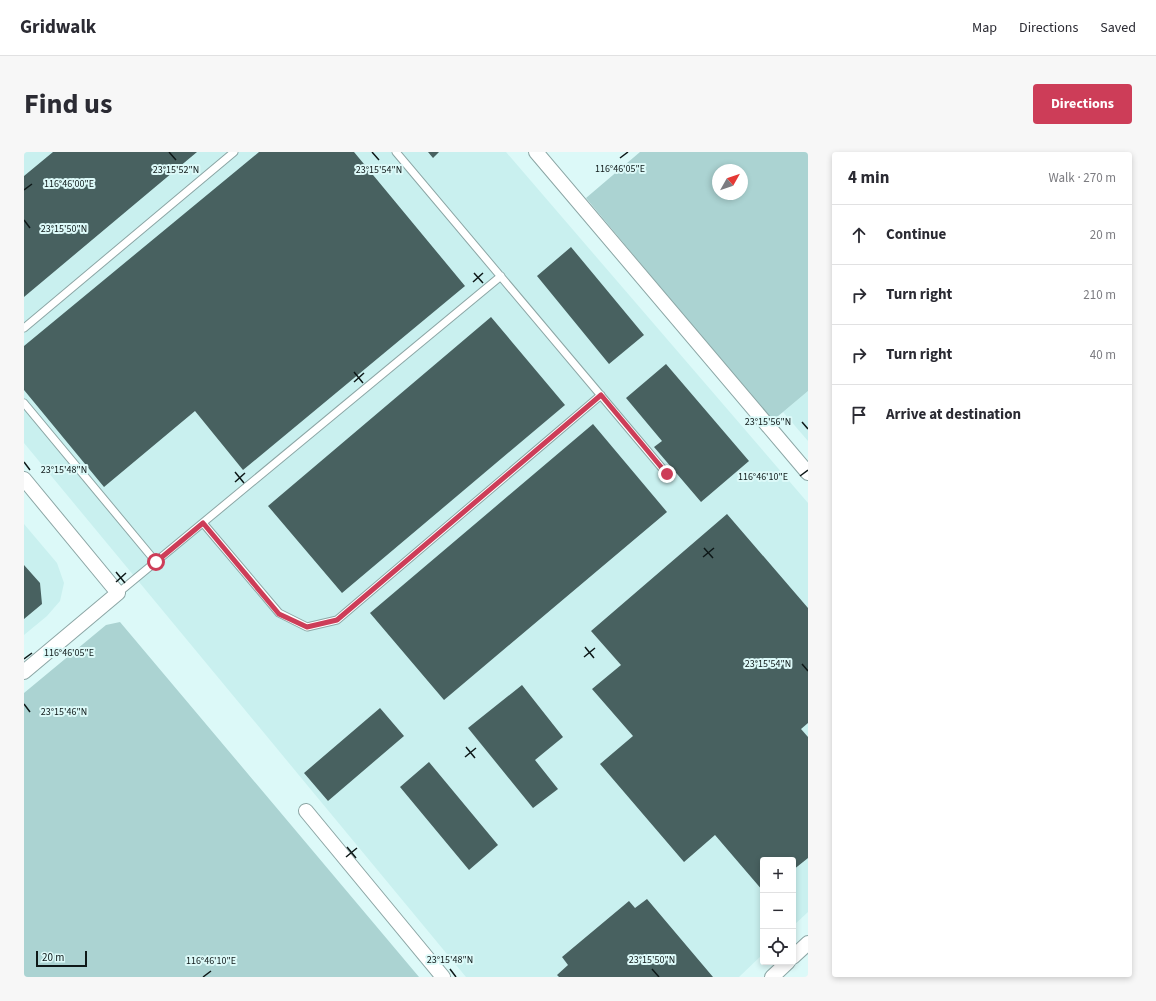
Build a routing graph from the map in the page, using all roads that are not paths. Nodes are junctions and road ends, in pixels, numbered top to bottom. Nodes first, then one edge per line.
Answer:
1 (234, 152) edge
2 (396, 152) edge
3 (536, 152) edge
4 (501, 276) junction
5 (24, 328) edge
6 (601, 395) junction
7 (24, 404) edge
8 (667, 474) dead end
9 (808, 474) edge
10 (24, 479) edge
11 (203, 523) junction
12 (156, 562) junction
13 (118, 593) junction
14 (24, 672) edge
15 (306, 811) dead end
16 (808, 943) edge
17 (796, 954) edge
18 (785, 965) edge
19 (443, 977) edge
20 (772, 977) edge

1 - 5 lane
2 - 4 lane
3 - 9 street
4 - 6 lane
4 - 11 lane
6 - 8 lane
6 - 11 lane
7 - 12 lane
10 - 13 street
11 - 12 lane
12 - 13 lane
13 - 14 street
15 - 19 street
16 - 17 street
18 - 20 street

